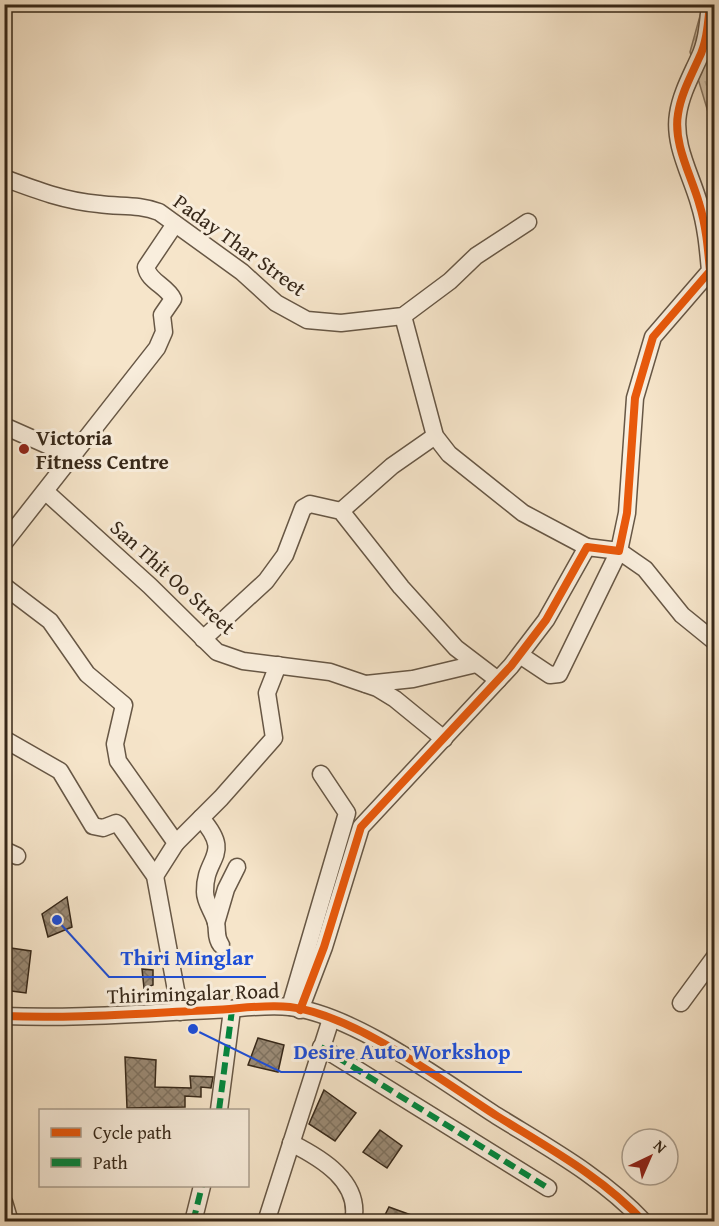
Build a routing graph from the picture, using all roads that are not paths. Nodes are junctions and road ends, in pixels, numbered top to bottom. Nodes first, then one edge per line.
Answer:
1 (710, 4) edge
2 (4, 178) edge
3 (528, 222) dead end
4 (175, 224) junction
5 (403, 316) junction
6 (4, 426) edge
7 (435, 436) junction
8 (74, 457) junction
9 (46, 492) junction
10 (341, 511) junction
11 (4, 543) edge
12 (587, 547) junction
13 (619, 550) junction
14 (4, 586) edge
15 (203, 639) junction
16 (714, 641) edge
17 (519, 655) junction
18 (477, 664) junction
19 (278, 665) junction
20 (498, 680) junction
21 (363, 684) junction
22 (4, 739) edge
23 (444, 740) junction
24 (321, 774) dead end
25 (201, 818) junction
26 (176, 843) junction
27 (237, 867) dead end
28 (155, 876) junction
29 (216, 923) junction
30 (221, 945) dead end
31 (714, 958) edge
32 (681, 1003) dead end
33 (295, 1009) junction
34 (232, 1010) junction
35 (180, 1012) junction
36 (4, 1017) edge
37 (331, 1019) junction
38 (321, 1047) junction
39 (219, 1109) edge
40 (291, 1143) junction
41 (202, 1187) edge
42 (548, 1188) dead end
43 (4, 1202) edge
44 (10, 1221) edge
45 (193, 1221) edge
46 (266, 1221) edge
47 (353, 1221) edge
48 (644, 1221) edge

1 - 13 street
2 - 4 street, Paday Thar Street
3 - 5 street
4 - 5 street, Paday Thar Street
4 - 8 street
5 - 7 street
6 - 8 street
7 - 10 street
7 - 12 street
8 - 9 street
9 - 11 street
9 - 15 street, San Thit Oo Street
10 - 15 street
10 - 18 street
12 - 13 street
12 - 17 street
13 - 16 street
13 - 17 street
14 - 26 street
15 - 19 street, San Thit Oo Street
17 - 20 street
18 - 20 street
18 - 21 street
19 - 21 street, San Thit Oo Street
19 - 25 street
20 - 23 street
21 - 23 street, San Thit Oo Street
22 - 28 street
23 - 33 street
24 - 33 street
25 - 26 street
25 - 29 street
26 - 28 street
27 - 29 street
28 - 35 street
29 - 30 street
31 - 32 street
33 - 34 street, Thirimingalar Road
33 - 37 street, Thirimingalar Road
34 - 35 street, Thirimingalar Road
34 - 39 street
35 - 36 street, Thirimingalar Road
37 - 38 street
37 - 48 street, Thirimingalar Road
38 - 40 street
38 - 42 street
40 - 46 street
40 - 47 street
41 - 45 street
43 - 44 street

